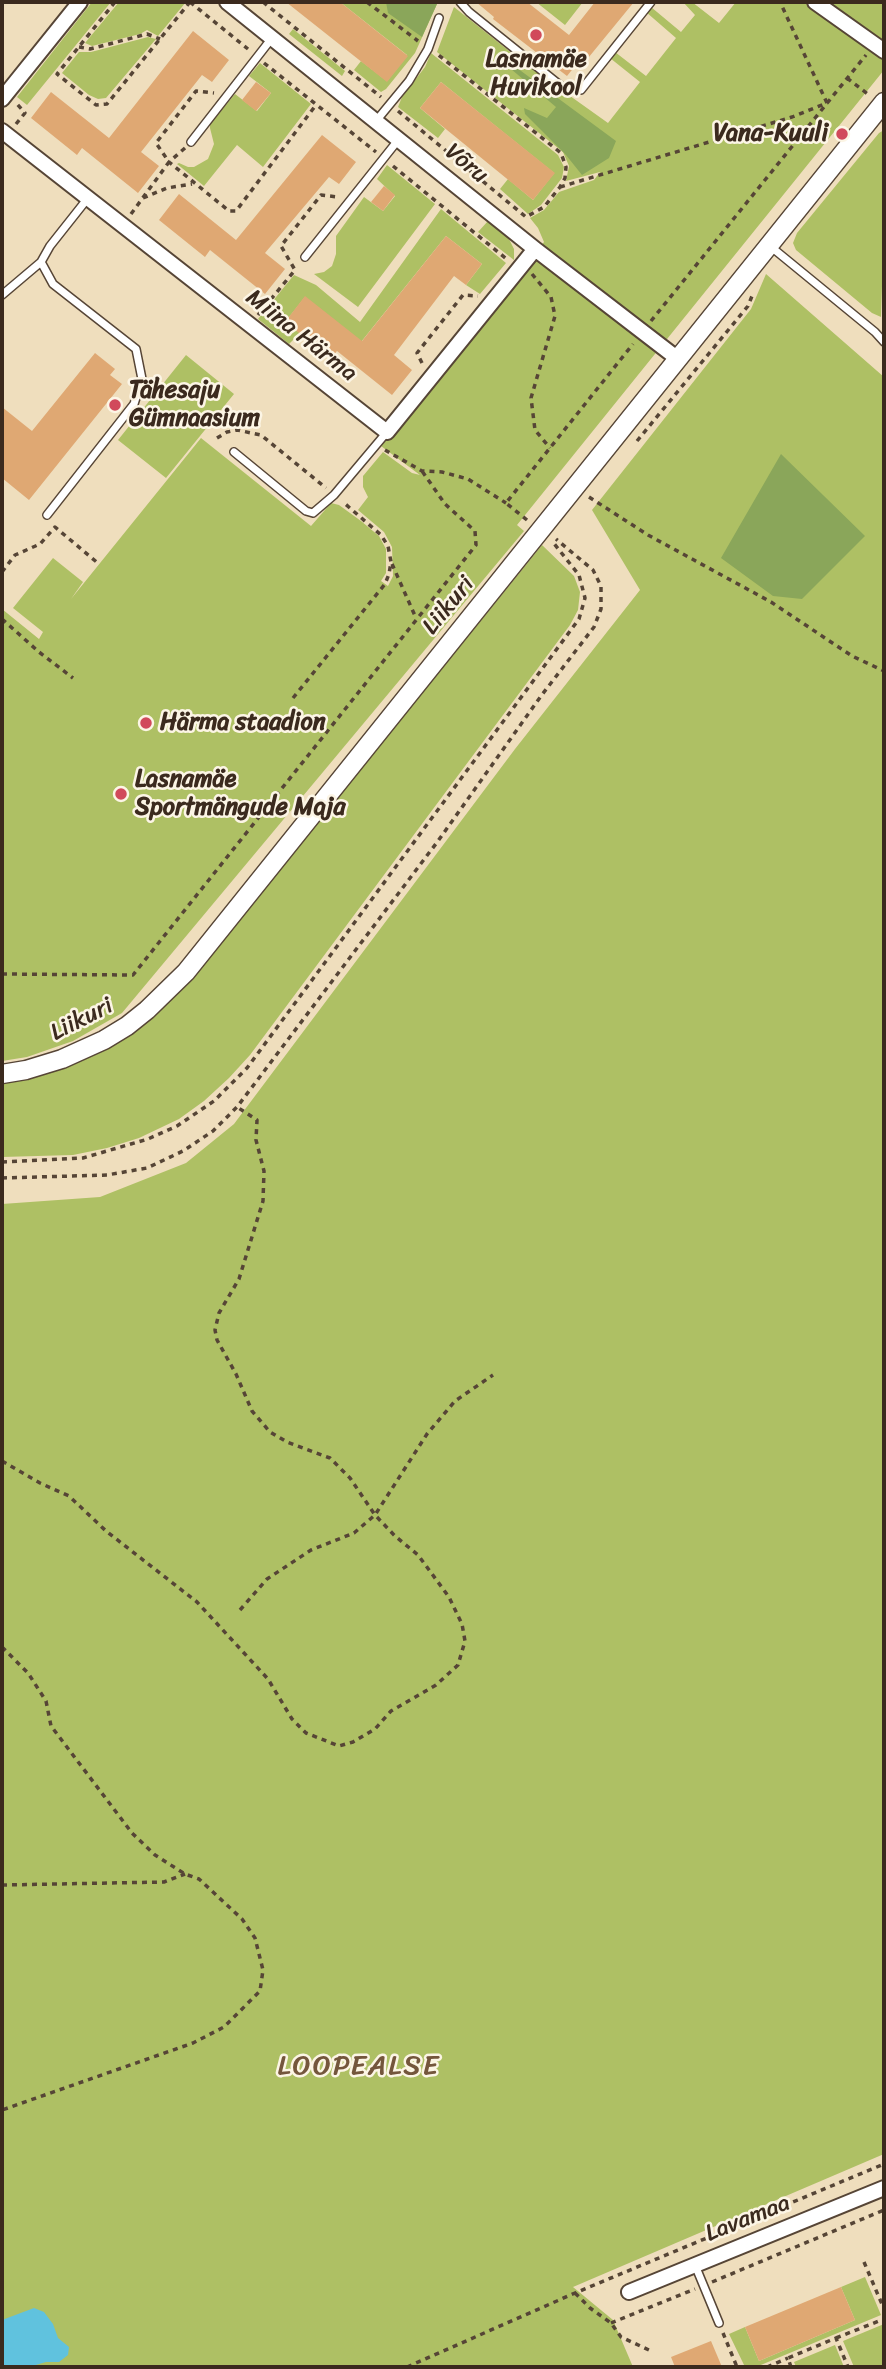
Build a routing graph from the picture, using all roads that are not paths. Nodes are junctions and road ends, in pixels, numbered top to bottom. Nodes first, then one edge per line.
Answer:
1 (80, 2) edge
2 (460, 2) edge
3 (651, 2) edge
4 (815, 2) edge
5 (233, 4) edge
6 (439, 18) dead end
7 (272, 38) junction
8 (880, 47) edge
9 (4, 97) edge
10 (883, 103) edge
11 (376, 121) junction
12 (4, 133) edge
13 (399, 139) junction
14 (191, 142) road end
15 (88, 198) junction
16 (769, 245) junction
17 (535, 249) junction
18 (305, 257) dead end
19 (41, 262) junction
20 (2, 295) edge
21 (884, 342) edge
22 (678, 359) junction
23 (387, 432) junction
24 (234, 453) dead end
25 (47, 515) dead end
26 (2, 1074) edge
27 (884, 2188) edge
28 (695, 2265) junction
29 (629, 2292) dead end
30 (719, 2323) road end

1 - 9 street
2 - 3 lane
4 - 8 street
5 - 7 street, Võru
6 - 11 lane
7 - 11 street, Võru
7 - 14 lane
10 - 16 street, Liikuri
11 - 13 street, Võru
12 - 15 street, Miina Härma
13 - 17 street, Võru
13 - 18 lane
15 - 19 lane
15 - 23 street, Miina Härma
16 - 21 lane
16 - 22 street, Liikuri
17 - 22 street, Võru
17 - 23 street
19 - 20 lane
19 - 25 lane
22 - 26 street, Liikuri
23 - 24 lane
27 - 28 street, Lavamaa
28 - 29 street, Lavamaa
28 - 30 lane

